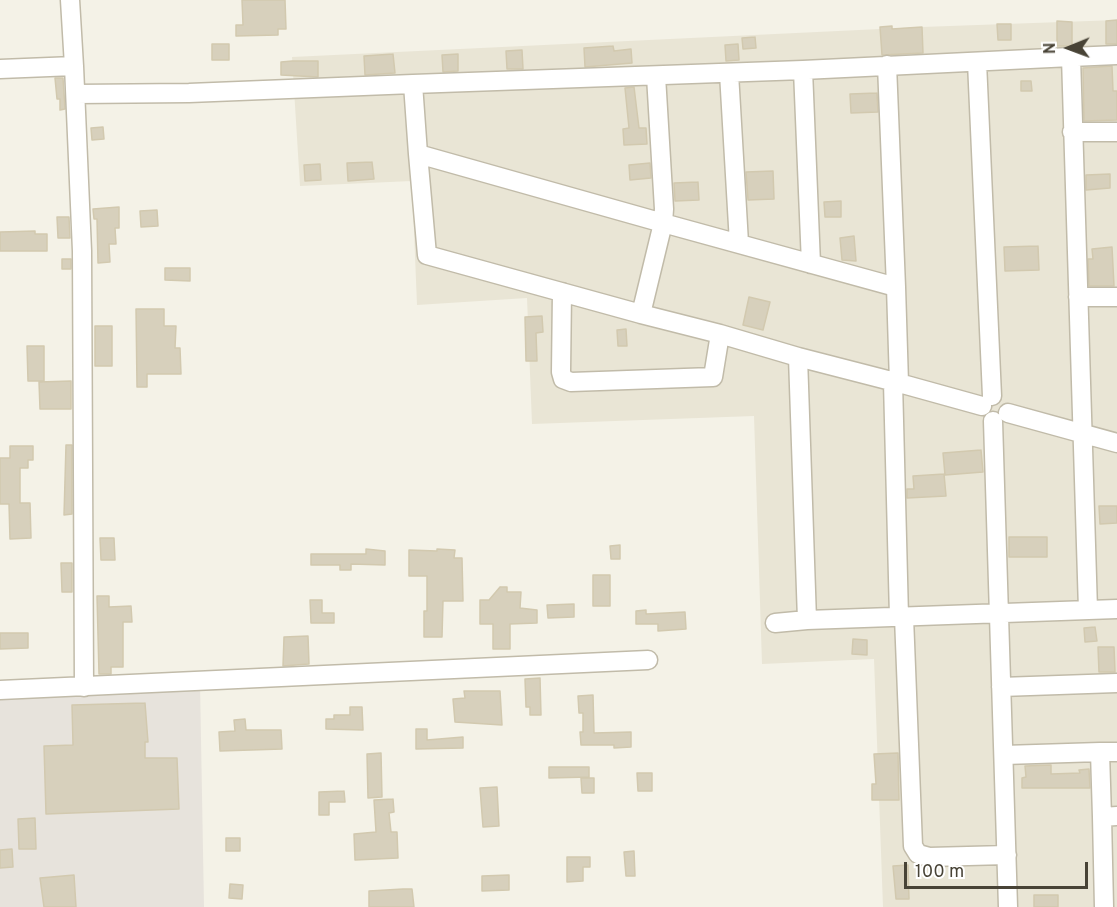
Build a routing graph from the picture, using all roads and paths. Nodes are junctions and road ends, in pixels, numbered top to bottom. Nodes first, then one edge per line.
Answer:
1 (69, 0) edge
2 (1117, 55) edge
3 (1071, 57) junction
4 (977, 62) junction
5 (887, 65) junction
6 (74, 66) junction
7 (0, 69) edge
8 (803, 70) junction
9 (729, 73) junction
10 (656, 76) junction
11 (413, 84) junction
12 (76, 94) junction
13 (1072, 132) junction
14 (1117, 132) edge
15 (418, 154) junction
16 (663, 223) junction
17 (739, 243) junction
18 (811, 264) junction
19 (896, 287) junction
20 (562, 292) junction
21 (1078, 297) junction
22 (1117, 297) edge
23 (641, 314) junction
24 (720, 334) junction
25 (798, 357) junction
26 (896, 383) junction
27 (987, 401) junction
28 (1000, 417) junction
29 (1083, 433) junction
30 (1117, 443) edge
31 (1117, 609) edge
32 (1088, 610) junction
33 (998, 614) junction
34 (902, 617) junction
35 (807, 620) junction
36 (776, 623) dead end
37 (648, 660) dead end
38 (1117, 683) edge
39 (84, 687) junction
40 (1001, 687) junction
41 (0, 690) edge
42 (1108, 752) edge
43 (1004, 755) junction
44 (1110, 817) edge
45 (1007, 855) junction
46 (1008, 907) edge
47 (1104, 907) edge

1 - 6 street
2 - 3 street
3 - 4 street
3 - 13 street
4 - 5 street
4 - 27 street
5 - 8 street
5 - 19 street
6 - 7 street
6 - 12 street
8 - 9 street
8 - 18 street
9 - 10 street
9 - 17 street
10 - 11 street
10 - 16 street
11 - 12 street
11 - 15 street
12 - 39 street
13 - 14 street
13 - 21 street
15 - 16 street
15 - 20 street
16 - 17 street
16 - 23 street
17 - 18 street
18 - 19 street
19 - 26 street
20 - 23 street
20 - 24 street
21 - 22 street
21 - 29 street
23 - 24 street
24 - 25 street
25 - 26 street
25 - 35 street
26 - 27 street
26 - 34 street
27 - 28 street
28 - 29 street
28 - 33 street
29 - 30 street
29 - 32 street
31 - 32 street
32 - 33 street
33 - 34 street
33 - 40 street
34 - 35 street
34 - 45 street
35 - 36 street
37 - 39 street
38 - 40 street
39 - 41 street
40 - 43 street
42 - 43 street
42 - 44 street
43 - 45 street
44 - 47 street
45 - 46 street

